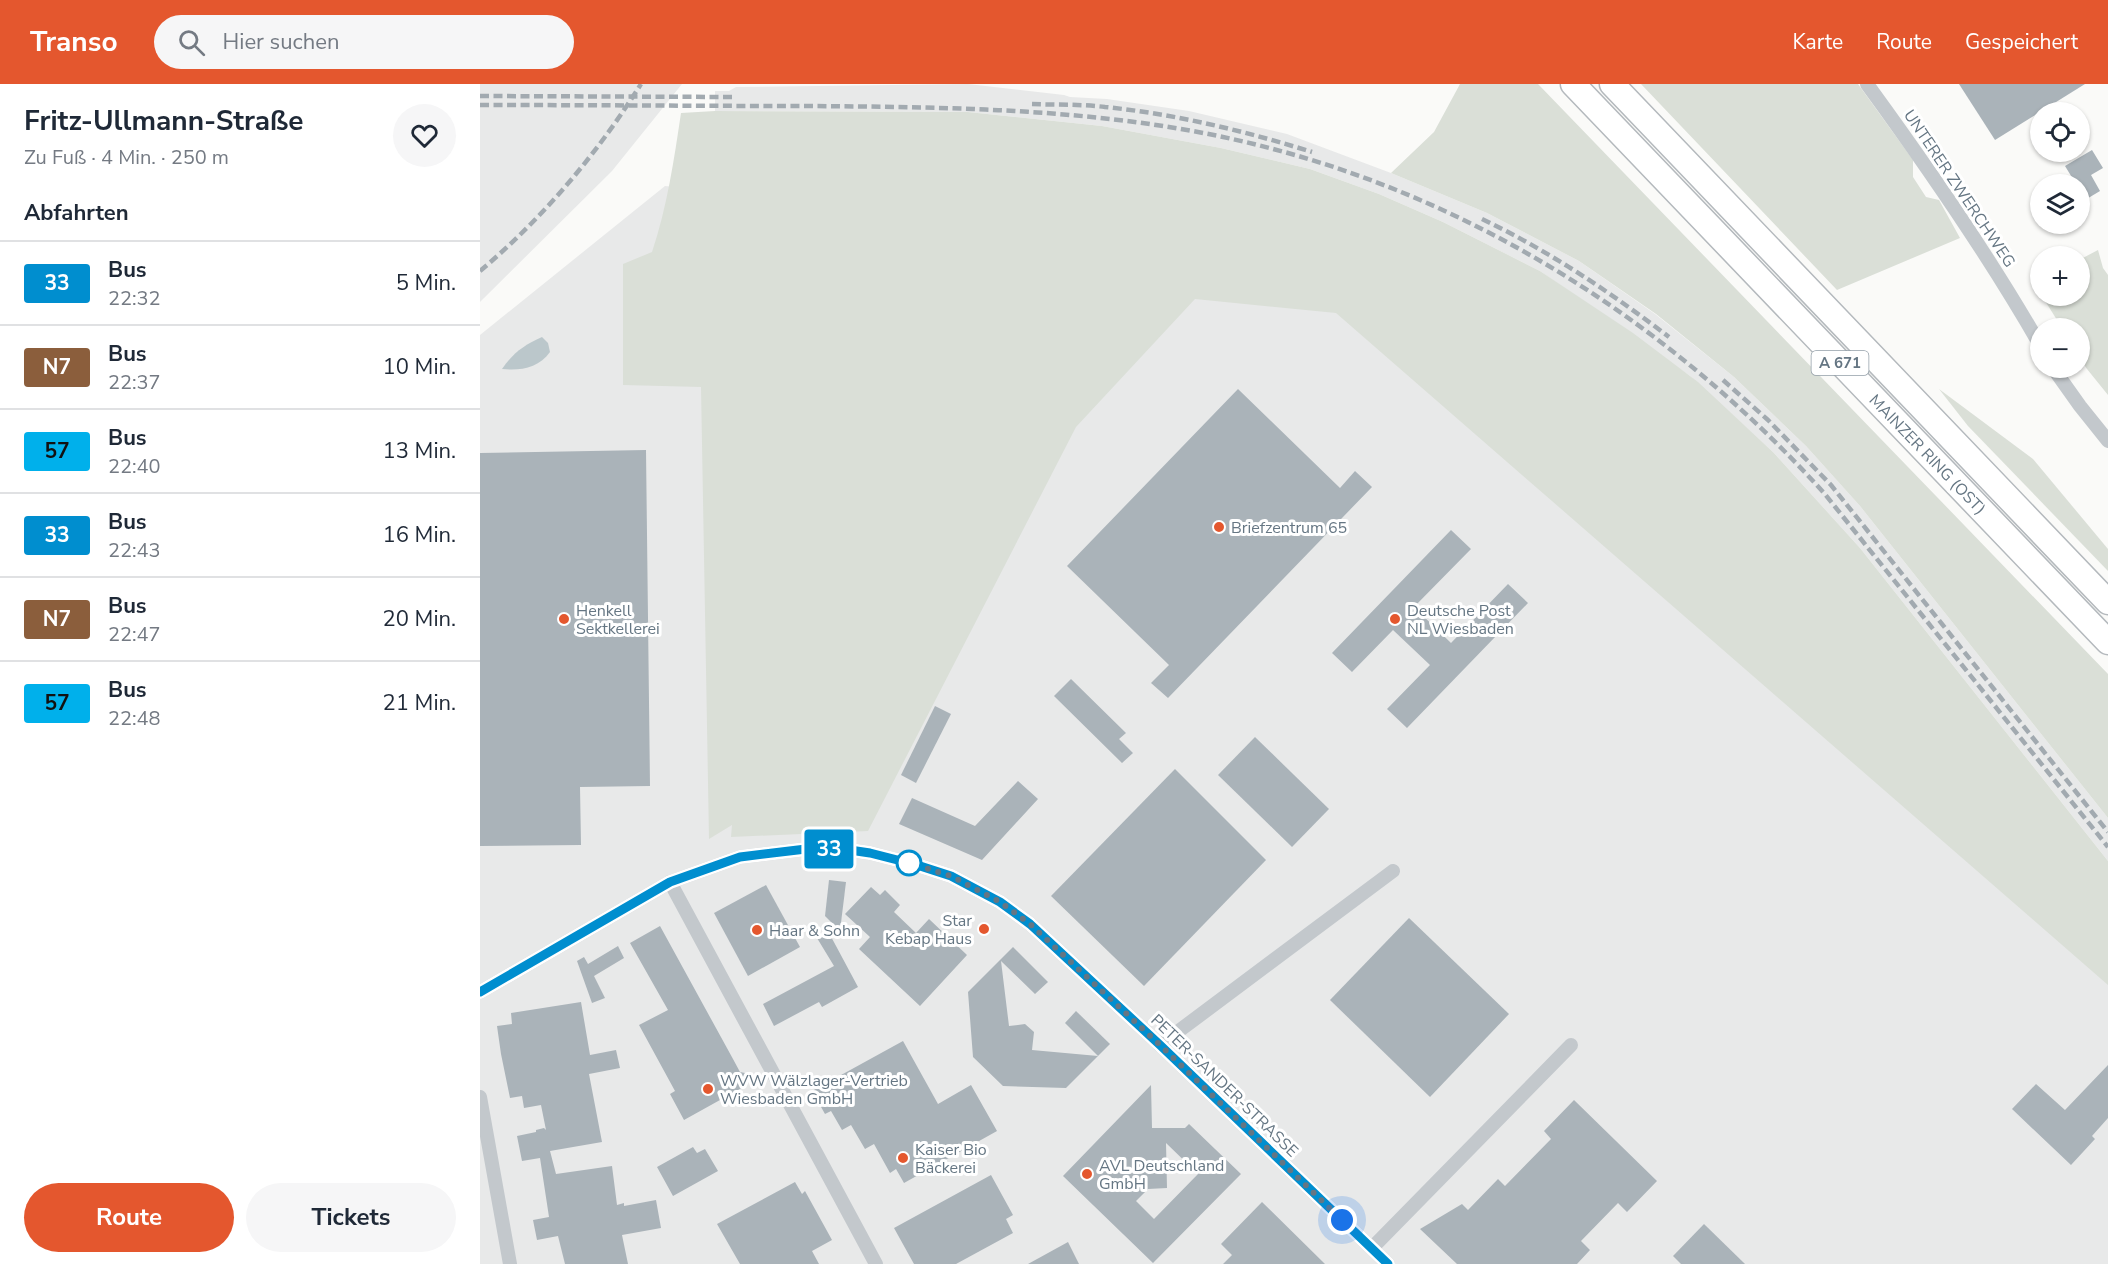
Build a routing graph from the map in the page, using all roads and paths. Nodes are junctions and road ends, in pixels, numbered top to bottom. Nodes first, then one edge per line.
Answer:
1 (1573, 84) edge
2 (1612, 84) edge
3 (1867, 84) edge
4 (2030, 328) edge
5 (2060, 378) edge
6 (2108, 441) edge
7 (2108, 602) edge
8 (2108, 642) edge
9 (1393, 871) dead end
10 (670, 882) junction
11 (480, 992) edge
12 (1571, 1044) dead end
13 (1160, 1045) junction
14 (480, 1097) edge
15 (1372, 1248) junction
16 (510, 1264) edge
17 (876, 1264) edge
18 (1388, 1264) edge

1 - 8 highway, MAINZER RING (OST) / A 671
2 - 7 highway, MAINZER RING (OST) / A 671
3 - 4 street, UNTERER ZWERCHWEG
5 - 6 street
9 - 13 street
10 - 11 street, PETER-SANDER-STRASSE
10 - 13 street, PETER-SANDER-STRASSE
10 - 17 street
12 - 15 street
13 - 15 street, PETER-SANDER-STRASSE
14 - 16 street
15 - 18 street, PETER-SANDER-STRASSE

